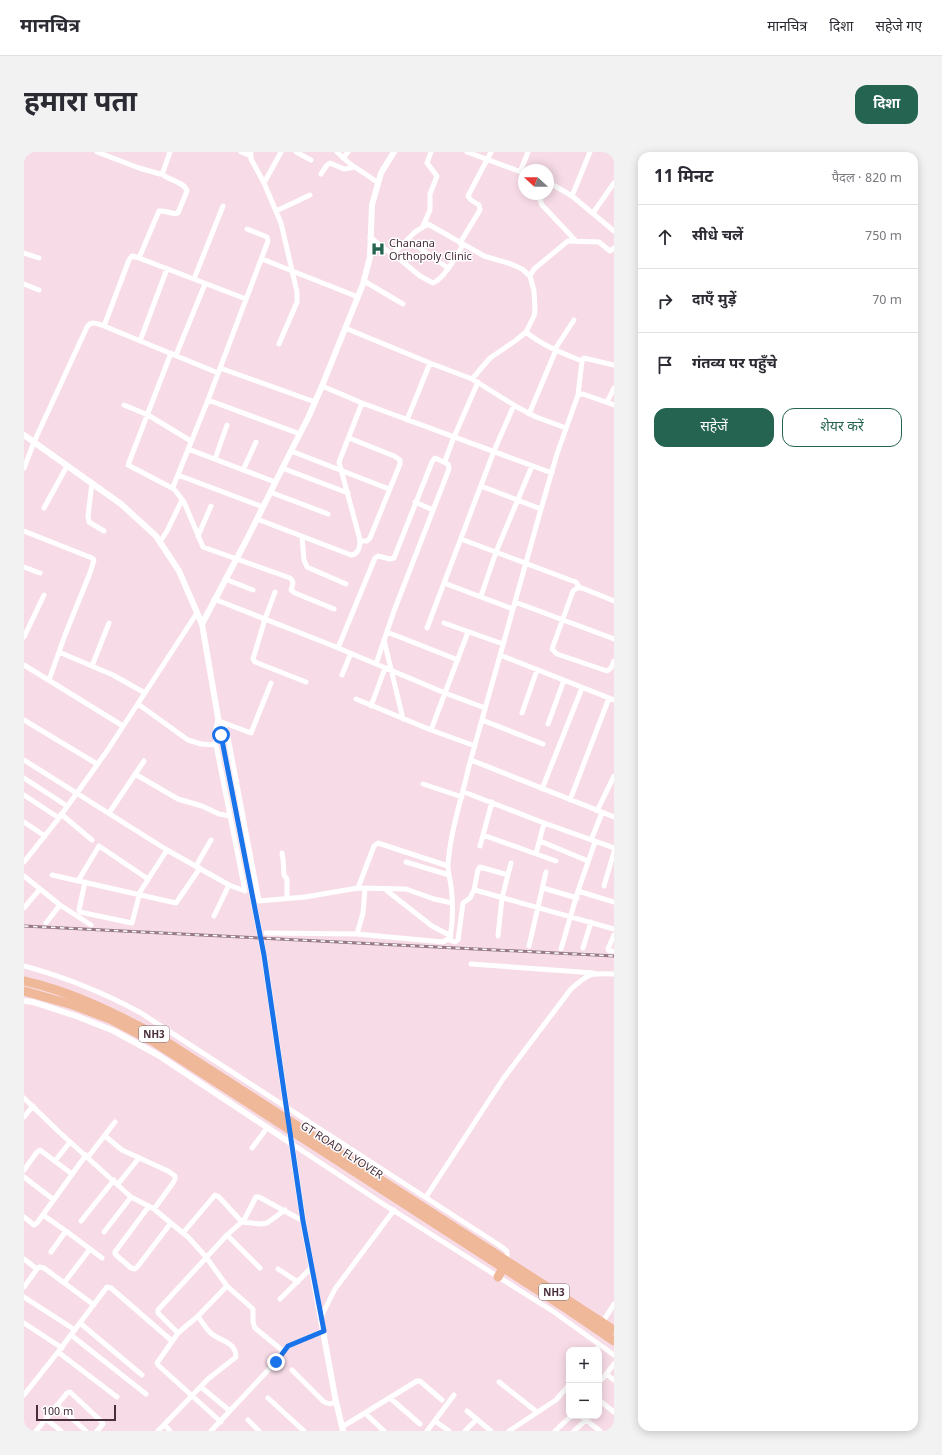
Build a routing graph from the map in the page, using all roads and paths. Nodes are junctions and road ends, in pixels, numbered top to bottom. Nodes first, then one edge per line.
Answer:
1 (97, 152) edge
2 (170, 152) edge
3 (241, 152) edge
4 (281, 152) edge
5 (296, 152) edge
6 (337, 152) edge
7 (348, 152) edge
8 (394, 152) edge
9 (431, 152) edge
10 (467, 152) edge
11 (491, 152) edge
12 (528, 152) edge
13 (590, 152) edge
14 (251, 154) edge
15 (343, 158) junction
16 (311, 160) dead end
17 (488, 160) junction
18 (525, 164) edge
19 (355, 167) junction
20 (518, 171) edge
21 (162, 174) junction
22 (321, 174) dead end
23 (377, 182) junction
24 (264, 183) junction
25 (614, 183) edge
26 (554, 187) edge
27 (310, 195) dead end
28 (572, 196) junction
29 (540, 200) edge
30 (223, 206) dead end
31 (276, 211) junction
32 (593, 213) junction
33 (423, 226) junction
34 (247, 229) dead end
35 (614, 230) edge
36 (370, 237) junction
37 (575, 240) junction
38 (414, 244) dead end
39 (462, 244) junction
40 (613, 251) edge
41 (24, 253) edge
42 (392, 253) junction
43 (39, 258) dead end
44 (139, 258) junction
45 (262, 259) junction
46 (448, 268) junction
47 (167, 269) junction
48 (294, 272) junction
49 (530, 276) junction
50 (194, 279) junction
51 (364, 281) junction
52 (24, 284) edge
53 (204, 284) junction
54 (39, 290) dead end
55 (358, 297) junction
56 (246, 299) junction
57 (403, 304) dead end
58 (574, 320) dead end
59 (104, 326) junction
60 (345, 328) junction
61 (526, 332) junction
62 (140, 341) junction
63 (279, 344) dead end
64 (556, 350) junction
65 (173, 354) junction
66 (582, 361) junction
67 (430, 363) junction
68 (614, 366) edge
69 (219, 370) junction
70 (472, 378) junction
71 (478, 382) junction
72 (322, 386) junction
73 (614, 388) edge
74 (578, 395) junction
75 (208, 400) junction
76 (315, 402) junction
77 (608, 402) junction
78 (362, 403) junction
79 (124, 405) dead end
80 (514, 405) junction
81 (614, 405) edge
82 (529, 414) junction
83 (148, 415) junction
84 (408, 420) junction
85 (227, 425) dead end
86 (566, 428) junction
87 (300, 434) junction
88 (24, 435) edge
89 (454, 437) junction
90 (349, 438) junction
91 (191, 441) junction
92 (34, 442) junction
93 (256, 442) dead end
94 (188, 449) junction
95 (290, 451) junction
96 (494, 451) junction
97 (215, 459) junction
98 (445, 461) junction
99 (67, 466) junction
100 (532, 466) junction
101 (24, 468) edge
102 (282, 468) junction
103 (243, 470) junction
104 (342, 470) junction
105 (552, 473) junction
106 (178, 475) junction
107 (275, 482) junction
108 (92, 483) junction
109 (481, 486) junction
110 (173, 487) junction
111 (389, 489) junction
112 (270, 492) junction
113 (348, 493) junction
114 (182, 500) junction
115 (518, 500) junction
116 (415, 502) junction
117 (211, 506) dead end
118 (263, 507) junction
119 (44, 508) dead end
120 (541, 509) junction
121 (433, 510) junction
122 (328, 514) dead end
123 (257, 519) junction
124 (24, 531) edge
125 (104, 531) dead end
126 (198, 536) junction
127 (302, 536) junction
128 (461, 539) junction
129 (360, 540) junction
130 (160, 542) junction
131 (496, 552) junction
132 (236, 559) junction
133 (526, 564) junction
134 (24, 567) edge
135 (40, 573) dead end
136 (225, 579) junction
137 (444, 583) junction
138 (346, 584) dead end
139 (579, 587) junction
140 (253, 590) dead end
141 (275, 592) dead end
142 (44, 595) dead end
143 (481, 596) junction
144 (214, 599) junction
145 (614, 601) edge
146 (515, 602) junction
147 (334, 609) dead end
148 (513, 609) junction
149 (197, 614) junction
150 (265, 619) junction
151 (562, 620) junction
152 (109, 623) dead end
153 (444, 623) dead end
154 (202, 624) junction
155 (427, 628) dead end
156 (387, 632) junction
157 (468, 632) junction
158 (24, 637) edge
159 (614, 639) edge
160 (384, 640) junction
161 (503, 644) junction
162 (338, 648) junction
163 (59, 652) junction
164 (351, 653) junction
165 (500, 655) junction
166 (458, 660) junction
167 (614, 661) edge
168 (376, 664) junction
169 (24, 665) edge
170 (92, 666) junction
171 (385, 668) junction
172 (537, 670) junction
173 (392, 671) junction
174 (342, 675) dead end
175 (49, 680) junction
176 (564, 680) junction
177 (306, 682) dead end
178 (271, 684) dead end
179 (582, 688) junction
180 (145, 693) junction
181 (445, 693) junction
182 (356, 699) dead end
183 (612, 699) edge
184 (138, 704) junction
185 (371, 706) junction
186 (485, 708) junction
187 (522, 713) dead end
188 (403, 719) junction
189 (24, 720) edge
190 (218, 720) junction
191 (482, 720) junction
192 (548, 724) dead end
193 (123, 726) junction
194 (431, 730) junction
195 (543, 744) dead end
196 (216, 745) junction
197 (475, 746) junction
198 (24, 760) edge
199 (471, 760) junction
200 (144, 761) dead end
201 (98, 764) junction
202 (135, 774) junction
203 (614, 776) edge
204 (24, 778) edge
205 (423, 784) dead end
206 (542, 789) junction
207 (77, 792) junction
208 (463, 794) junction
209 (24, 795) edge
210 (570, 800) junction
211 (492, 802) junction
212 (67, 806) junction
213 (600, 812) junction
214 (109, 813) junction
215 (60, 816) junction
216 (230, 816) junction
217 (614, 817) edge
218 (24, 822) edge
219 (544, 823) junction
220 (484, 835) junction
221 (45, 836) junction
222 (92, 840) dead end
223 (211, 840) dead end
224 (540, 840) junction
225 (593, 841) junction
226 (480, 846) dead end
227 (614, 848) edge
228 (167, 850) junction
229 (282, 852) dead end
230 (614, 852) edge
231 (536, 854) junction
232 (588, 860) junction
233 (556, 861) dead end
234 (24, 862) edge
235 (406, 862) dead end
236 (511, 863) dead end
237 (448, 866) junction
238 (198, 867) junction
239 (546, 872) dead end
240 (52, 875) dead end
241 (449, 875) junction
242 (508, 875) junction
243 (24, 876) edge
244 (148, 879) junction
245 (78, 881) junction
246 (85, 882) junction
247 (229, 885) junction
248 (604, 886) dead end
249 (358, 888) junction
250 (365, 888) junction
251 (543, 888) junction
252 (40, 889) junction
253 (386, 890) junction
254 (474, 890) junction
255 (578, 890) junction
256 (139, 895) junction
257 (287, 898) junction
258 (502, 898) junction
259 (576, 898) junction
260 (614, 902) edge
261 (452, 903) junction
262 (60, 905) junction
263 (538, 907) junction
264 (24, 908) edge
265 (214, 916) dead end
266 (571, 916) junction
267 (591, 922) junction
268 (46, 923) dead end
269 (91, 925) dead end
270 (614, 929) edge
271 (266, 934) dead end
272 (356, 934) junction
273 (614, 935) edge
274 (498, 936) dead end
275 (450, 938) junction
276 (529, 946) dead end
277 (583, 948) dead end
278 (561, 949) dead end
279 (614, 951) edge
280 (471, 964) dead end
281 (24, 966) edge
282 (594, 973) junction
283 (614, 974) edge
284 (24, 982) edge
285 (24, 992) edge
286 (24, 1001) edge
287 (24, 1098) edge
288 (33, 1106) junction
289 (287, 1107) junction
290 (271, 1114) junction
291 (24, 1117) edge
292 (115, 1122) dead end
293 (267, 1128) junction
294 (104, 1136) junction
295 (70, 1142) junction
296 (292, 1144) junction
297 (252, 1148) dead end
298 (87, 1156) junction
299 (139, 1158) junction
300 (55, 1160) junction
301 (24, 1170) edge
302 (72, 1174) junction
303 (24, 1177) edge
304 (116, 1182) junction
305 (131, 1197) junction
306 (426, 1197) junction
307 (54, 1200) junction
308 (151, 1208) junction
309 (285, 1210) junction
310 (394, 1210) junction
311 (42, 1216) junction
312 (24, 1217) edge
313 (81, 1221) dead end
314 (303, 1221) junction
315 (242, 1222) junction
316 (171, 1223) junction
317 (66, 1231) junction
318 (104, 1232) dead end
319 (183, 1233) junction
320 (227, 1235) junction
321 (90, 1249) junction
322 (51, 1252) dead end
323 (206, 1257) junction
324 (102, 1258) dead end
325 (24, 1259) edge
326 (505, 1265) junction
327 (312, 1267) junction
328 (260, 1268) dead end
329 (37, 1269) junction
330 (278, 1269) dead end
331 (498, 1278) junction
332 (298, 1282) junction
333 (64, 1283) junction
334 (227, 1286) junction
335 (24, 1287) edge
336 (24, 1297) edge
337 (280, 1299) dead end
338 (94, 1304) junction
339 (614, 1304) edge
340 (198, 1316) junction
341 (321, 1317) junction
342 (24, 1323) edge
343 (80, 1323) junction
344 (602, 1323) junction
345 (614, 1330) edge
346 (324, 1331) junction
347 (73, 1332) junction
348 (178, 1333) junction
349 (172, 1341) junction
350 (614, 1341) edge
351 (600, 1345) joint
352 (60, 1350) junction
353 (284, 1351) junction
354 (614, 1355) edge
355 (614, 1364) edge
356 (292, 1370) dead end
357 (606, 1374) junction
358 (142, 1375) dead end
359 (602, 1379) edge
360 (614, 1380) edge
361 (499, 1382) dead end
362 (201, 1387) junction
363 (566, 1389) edge
364 (146, 1394) dead end
365 (24, 1395) edge
366 (454, 1395) dead end
367 (193, 1396) junction
368 (117, 1397) dead end
369 (268, 1398) dead end
370 (390, 1398) junction
371 (442, 1400) dead end
372 (336, 1402) junction
373 (602, 1402) edge
374 (58, 1405) junction
375 (230, 1411) junction
376 (467, 1412) dead end
377 (537, 1412) junction
378 (614, 1412) edge
379 (365, 1413) junction
380 (46, 1419) junction
381 (477, 1419) junction
382 (568, 1419) edge
383 (248, 1420) dead end
384 (586, 1420) joint
385 (435, 1421) junction
386 (221, 1422) junction
387 (420, 1424) dead end
388 (165, 1425) junction
389 (342, 1430) edge
390 (36, 1431) edge
391 (61, 1431) edge
392 (86, 1431) edge
393 (97, 1431) edge
394 (158, 1431) edge
395 (170, 1431) edge
396 (211, 1431) edge
397 (259, 1431) edge
398 (304, 1431) edge
399 (384, 1431) edge
400 (427, 1431) edge
401 (449, 1431) edge
402 (465, 1431) edge
403 (491, 1431) edge
404 (509, 1431) edge
405 (555, 1431) edge
406 (574, 1431) edge
407 (600, 1431) edge

1 - 21 street
2 - 21 street
3 - 14 street
4 - 24 street
5 - 16 street
6 - 15 street
7 - 15 street
8 - 23 street
9 - 33 street
10 - 17 street
11 - 17 street
12 - 18 street
13 - 28 street
14 - 24 street
15 - 19 street
17 - 20 street
17 - 39 street
19 - 22 street
19 - 23 street
21 - 44 street
23 - 36 street
24 - 31 street
25 - 32 street
26 - 28 street
27 - 31 street
28 - 32 street
29 - 37 street
30 - 50 street
31 - 48 street
32 - 35 street
33 - 39 street
33 - 42 street
34 - 45 street
36 - 42 street
36 - 51 street
37 - 40 street
37 - 49 street
38 - 46 street
39 - 46 street
39 - 49 street
41 - 43 street
42 - 46 street
44 - 47 street
44 - 59 street
45 - 48 street
45 - 56 street
47 - 50 street
47 - 62 street
48 - 55 street
48 - 63 street
49 - 61 street
50 - 53 street
51 - 55 street
51 - 57 street
52 - 54 street
53 - 56 street
53 - 65 street
55 - 60 street
56 - 69 street
58 - 64 street
59 - 62 street
59 - 92 street
60 - 67 street
60 - 72 street
61 - 64 street
61 - 70 street
62 - 65 street
64 - 66 street
64 - 82 street
65 - 69 street
65 - 83 street
66 - 68 street
66 - 74 street
67 - 70 street
67 - 84 street
69 - 75 street
69 - 76 street
70 - 71 street
71 - 80 street
71 - 89 street
72 - 76 street
72 - 78 street
73 - 77 street
74 - 77 street
74 - 86 street
75 - 87 street
75 - 91 street
76 - 87 street
77 - 81 street
78 - 84 street
78 - 90 street
79 - 83 street
80 - 82 street
80 - 96 street
82 - 86 street
83 - 91 street
83 - 110 street
84 - 89 street
85 - 97 street
86 - 105 street
87 - 95 street
88 - 92 street
89 - 96 street
89 - 98 street
90 - 104 street
90 - 111 street
91 - 94 street
92 - 99 street
92 - 101 street
93 - 103 street
94 - 97 street
94 - 106 street
95 - 102 street
95 - 104 street
96 - 100 street
96 - 109 street
97 - 103 street
98 - 116 street
98 - 121 street
99 - 108 street
99 - 119 street
100 - 105 street
100 - 115 street
102 - 107 street
102 - 113 street
103 - 107 street
104 - 111 street
104 - 113 street
105 - 120 street
106 - 110 street
106 - 118 street
107 - 112 street
108 - 125 street
108 - 130 street
109 - 115 street
109 - 128 street
110 - 114 street
111 - 129 street
112 - 118 street
112 - 122 street
113 - 129 street
114 - 126 street
114 - 130 street
115 - 120 street
115 - 131 street
116 - 121 street
116 - 162 street
117 - 126 street
118 - 123 street
120 - 133 street
121 - 156 street
123 - 127 street
123 - 132 street
124 - 163 street
126 - 132 street
127 - 129 street
127 - 138 street
128 - 131 street
128 - 137 street
130 - 149 street
131 - 133 street
131 - 143 street
132 - 136 street
132 - 147 street
133 - 139 street
133 - 146 street
134 - 135 street
136 - 140 street
136 - 144 street
137 - 143 street
137 - 155 street
139 - 145 street
139 - 151 street
141 - 150 street
142 - 158 street
143 - 148 street
144 - 150 street
144 - 154 street
146 - 148 street
146 - 151 street
148 - 161 street
149 - 154 street
149 - 180 street
150 - 162 street
150 - 177 street
151 - 159 street
151 - 167 street
152 - 170 street
153 - 157 street
154 - 190 street
156 - 160 street
156 - 166 street
157 - 161 street
157 - 166 street
160 - 168 street
160 - 173 street
161 - 165 street
162 - 164 street
163 - 170 street
163 - 175 street
164 - 168 street
164 - 174 street
165 - 172 street
165 - 186 street
166 - 181 street
168 - 171 street
169 - 175 street
170 - 180 street
171 - 173 street
171 - 185 street
172 - 176 street
172 - 187 street
173 - 181 street
173 - 188 street
175 - 193 street
176 - 179 street
176 - 192 street
178 - 190 street
179 - 183 street
179 - 206 street
180 - 184 street
181 - 186 street
181 - 194 street
182 - 185 street
183 - 210 street
184 - 193 street
184 - 196 street
185 - 188 street
186 - 191 street
188 - 194 street
189 - 201 street
190 - 196 street
190 - 257 street
190 - 289 street
191 - 195 street
191 - 197 street
193 - 201 street
194 - 197 street
196 - 216 street
197 - 199 street
198 - 207 street
199 - 206 street
199 - 208 street
200 - 202 street
201 - 207 street
202 - 214 street
202 - 216 street
203 - 213 street
204 - 212 street
205 - 208 street
206 - 210 street
207 - 212 street
207 - 214 street
208 - 211 street
208 - 237 street
209 - 215 street
210 - 213 street
211 - 219 street
211 - 220 street
212 - 215 street
213 - 217 street
213 - 225 street
214 - 228 street
215 - 221 street
215 - 222 street
216 - 247 street
218 - 221 street
219 - 224 street
219 - 225 street
220 - 226 street
220 - 231 street
221 - 234 street
223 - 238 street
224 - 231 street
224 - 232 street
225 - 227 street
225 - 232 street
228 - 238 street
228 - 244 street
229 - 257 street
230 - 248 street
231 - 233 street
232 - 255 street
235 - 241 street
236 - 242 street
237 - 241 street
237 - 249 street
238 - 247 street
238 - 256 street
239 - 251 street
240 - 245 street
241 - 261 street
242 - 254 street
242 - 258 street
243 - 252 street
244 - 245 street
244 - 256 street
245 - 246 street
246 - 256 street
246 - 256 street
247 - 265 street
249 - 250 street
249 - 257 street
250 - 253 street
250 - 272 street
251 - 259 street
251 - 263 street
252 - 262 street
252 - 264 street
253 - 261 street
253 - 275 street
254 - 258 street
254 - 275 street
255 - 259 street
255 - 260 street
258 - 263 street
258 - 274 street
259 - 266 street
261 - 275 street
262 - 268 street
262 - 269 street
263 - 266 street
263 - 276 street
266 - 267 street
266 - 278 street
267 - 270 street
267 - 277 street
271 - 272 street
272 - 275 street
273 - 279 street
280 - 282 street
281 - 289 street
282 - 283 street
282 - 306 street
284 - 290 highway, GT ROAD FLYOVER / NH3
285 - 290 highway, GT ROAD FLYOVER / NH3
286 - 293 street
287 - 288 street
288 - 291 street
288 - 295 street
289 - 296 street
289 - 306 street
290 - 326 highway, GT ROAD FLYOVER / NH3
292 - 294 street
293 - 296 street
293 - 297 street
294 - 298 street
294 - 299 street
295 - 298 street
295 - 300 street
296 - 310 street
296 - 314 street
298 - 302 street
298 - 304 street
299 - 304 street
299 - 308 street
300 - 301 street
300 - 302 street
302 - 307 street
303 - 307 street
304 - 305 street
304 - 313 street
305 - 308 street
305 - 318 street
306 - 326 street
307 - 311 street
308 - 316 street
308 - 316 street
309 - 314 street
309 - 315 street
309 - 315 street
310 - 331 street
310 - 341 street
311 - 312 street
311 - 317 street
314 - 327 street
315 - 319 street
315 - 320 street
316 - 319 street
317 - 321 street
317 - 322 street
319 - 323 street
320 - 323 street
320 - 328 street
321 - 324 street
321 - 333 street
323 - 334 street
323 - 348 street
325 - 329 street
326 - 331 highway
326 - 344 highway, GT ROAD FLYOVER / NH3
326 - 350 highway, GT ROAD FLYOVER / NH3
327 - 332 street
327 - 341 street
329 - 333 street
329 - 335 street
330 - 332 street
331 - 351 street
332 - 337 street
333 - 338 street
334 - 340 street
334 - 353 street
336 - 347 street
338 - 343 street
338 - 349 street
339 - 344 street
340 - 348 street
340 - 362 street
341 - 346 street
342 - 352 street
343 - 347 street
343 - 358 street
344 - 345 highway, GT ROAD FLYOVER / NH3
346 - 353 street
346 - 372 street
347 - 352 street
347 - 364 street
348 - 349 street
349 - 367 street
351 - 354 street
352 - 365 street
352 - 368 street
353 - 375 street
355 - 357 street
356 - 372 street
357 - 359 street
357 - 360 street
361 - 377 street
362 - 367 street
362 - 375 street
363 - 377 street
366 - 385 street
367 - 386 street
367 - 388 street
369 - 398 street
370 - 371 street
370 - 379 street
370 - 387 street
372 - 389 street
373 - 378 street
374 - 380 street
374 - 392 street
374 - 393 street
375 - 386 street
376 - 381 street
377 - 404 street
379 - 389 street
379 - 399 street
380 - 390 street
380 - 391 street
381 - 402 street
381 - 403 street
382 - 405 street
383 - 397 street
384 - 406 street
384 - 407 street
385 - 400 street
385 - 401 street
386 - 396 street
388 - 394 street
388 - 395 street

